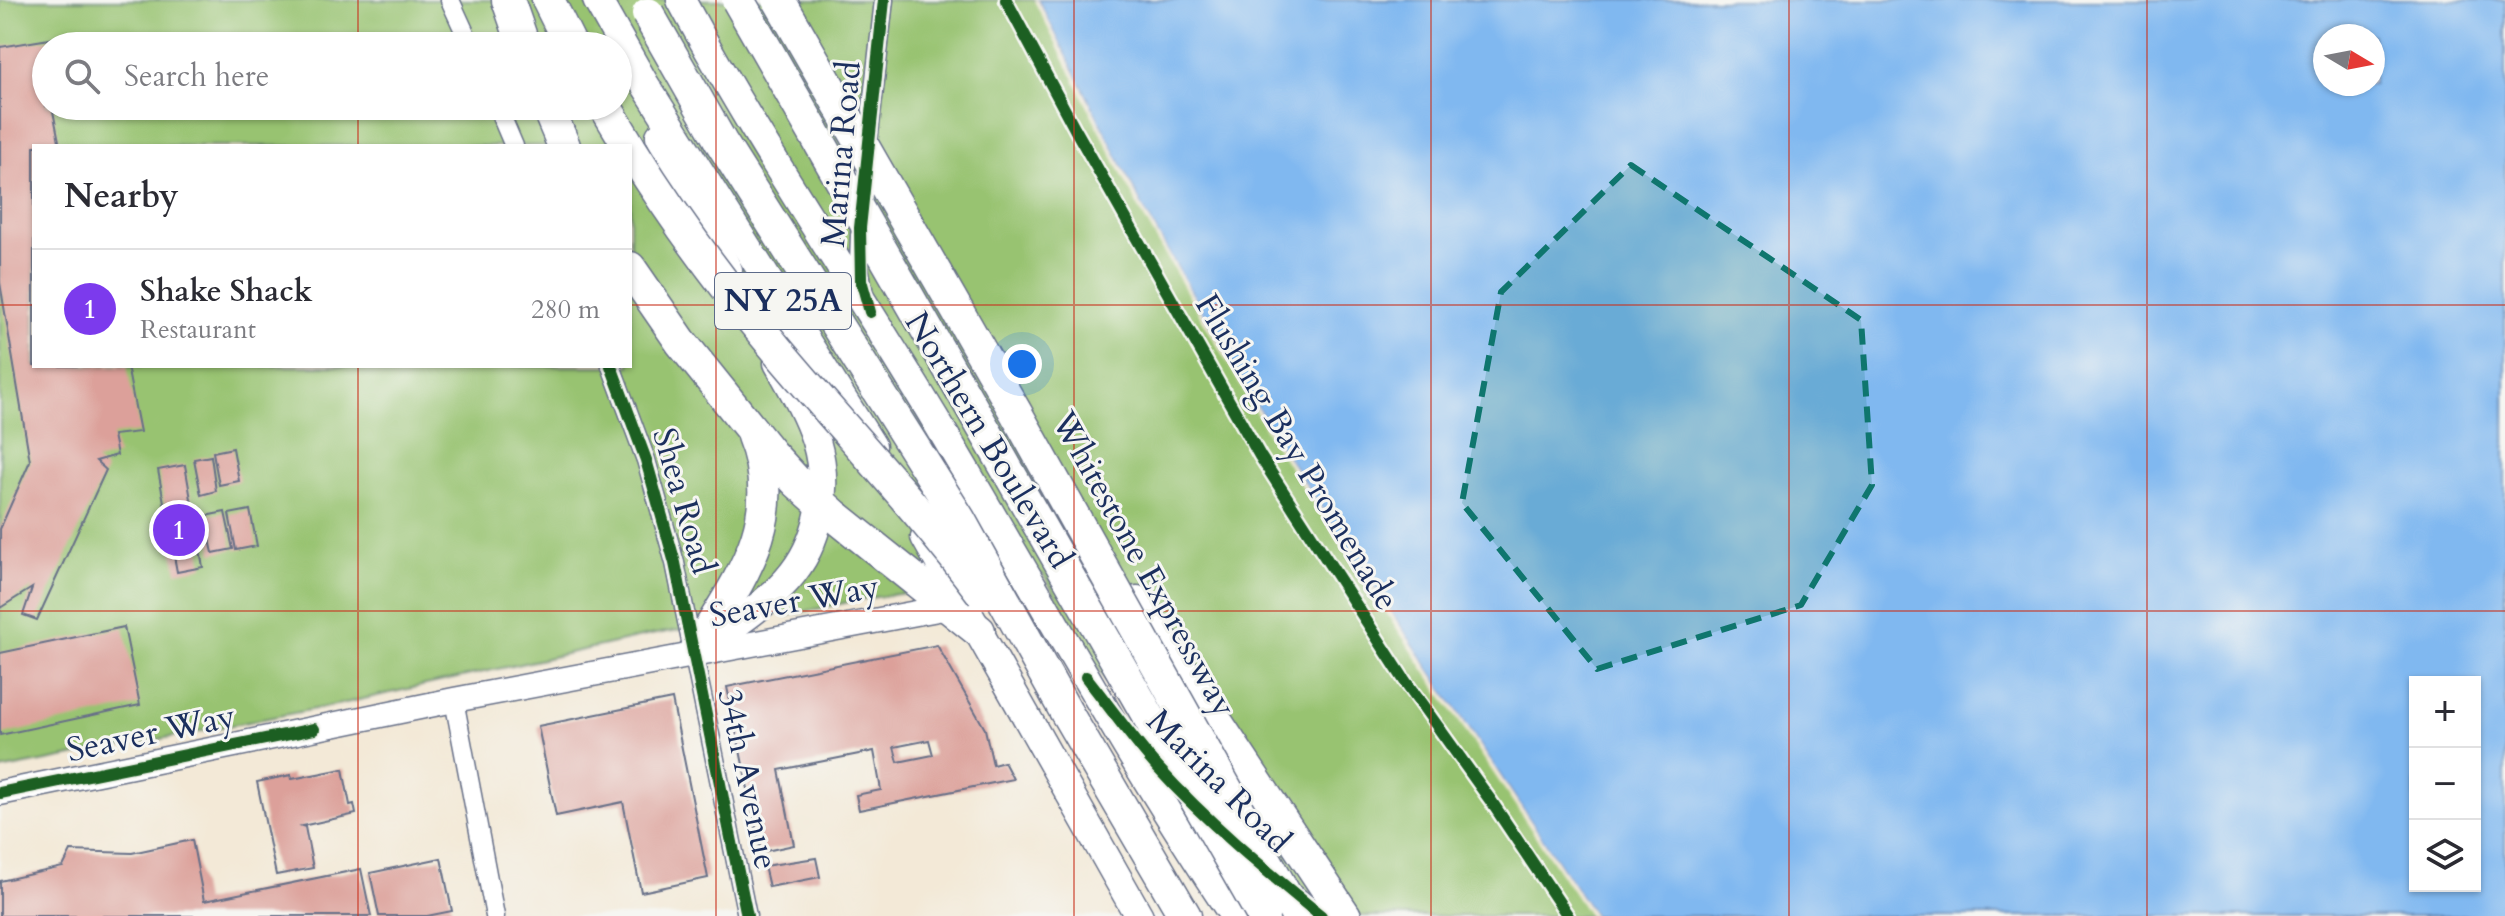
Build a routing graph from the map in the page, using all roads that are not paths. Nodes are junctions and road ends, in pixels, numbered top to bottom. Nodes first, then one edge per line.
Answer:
1 (450, 0) edge
2 (508, 0) edge
3 (548, 0) edge
4 (596, 0) edge
5 (641, 0) edge
6 (681, 0) edge
7 (738, 0) edge
8 (779, 0) edge
9 (884, 0) edge
10 (465, 32) edge
11 (519, 32) edge
12 (564, 32) edge
13 (610, 32) edge
14 (615, 32) edge
15 (632, 62) edge
16 (632, 79) edge
17 (503, 120) edge
18 (553, 120) edge
19 (613, 120) edge
20 (513, 144) edge
21 (563, 144) edge
22 (627, 144) edge
23 (632, 152) edge
24 (632, 271) edge
25 (870, 312) junction
26 (612, 368) edge
27 (1016, 413) junction
28 (748, 426) junction
29 (821, 503) junction
30 (1031, 580) junction
31 (964, 614) junction
32 (694, 654) junction
33 (1086, 677) junction
34 (454, 700) junction
35 (1066, 712) junction
36 (0, 793) edge
37 (495, 916) edge
38 (747, 916) edge
39 (1139, 916) edge
40 (1185, 916) edge
41 (1234, 916) edge
42 (1263, 916) edge
43 (1297, 916) edge
44 (1321, 916) edge
45 (1345, 916) edge

1 - 10 street
2 - 11 highway
3 - 12 highway
4 - 13 main road
4 - 14 main road, NY 25A
5 - 35 highway, bridge
6 - 25 main road, Northern Boulevard / NY 25A
7 - 42 highway, bridge
8 - 27 highway, Whitestone Expressway, bridge
9 - 25 street, Marina Road
15 - 31 main road, NY 25A
16 - 29 main road
17 - 20 street
18 - 21 highway
19 - 22 highway
23 - 35 highway, bridge
24 - 28 highway
25 - 30 main road, Northern Boulevard / NY 25A
26 - 32 street, Shea Road
27 - 43 highway, Whitestone Expressway, bridge
27 - 45 highway, bridge
28 - 29 highway
28 - 32 highway
29 - 31 highway
29 - 32 main road
30 - 31 main road, Seaver Way
30 - 33 main road, Northern Boulevard / NY 25A
31 - 32 main road, Seaver Way
31 - 39 main road, NY 25A
32 - 34 main road, Seaver Way
32 - 38 street, 34th Avenue
33 - 41 main road, Northern Boulevard / NY 25A
33 - 44 street, Marina Road
34 - 36 main road, Seaver Way
34 - 37 street
35 - 40 highway

